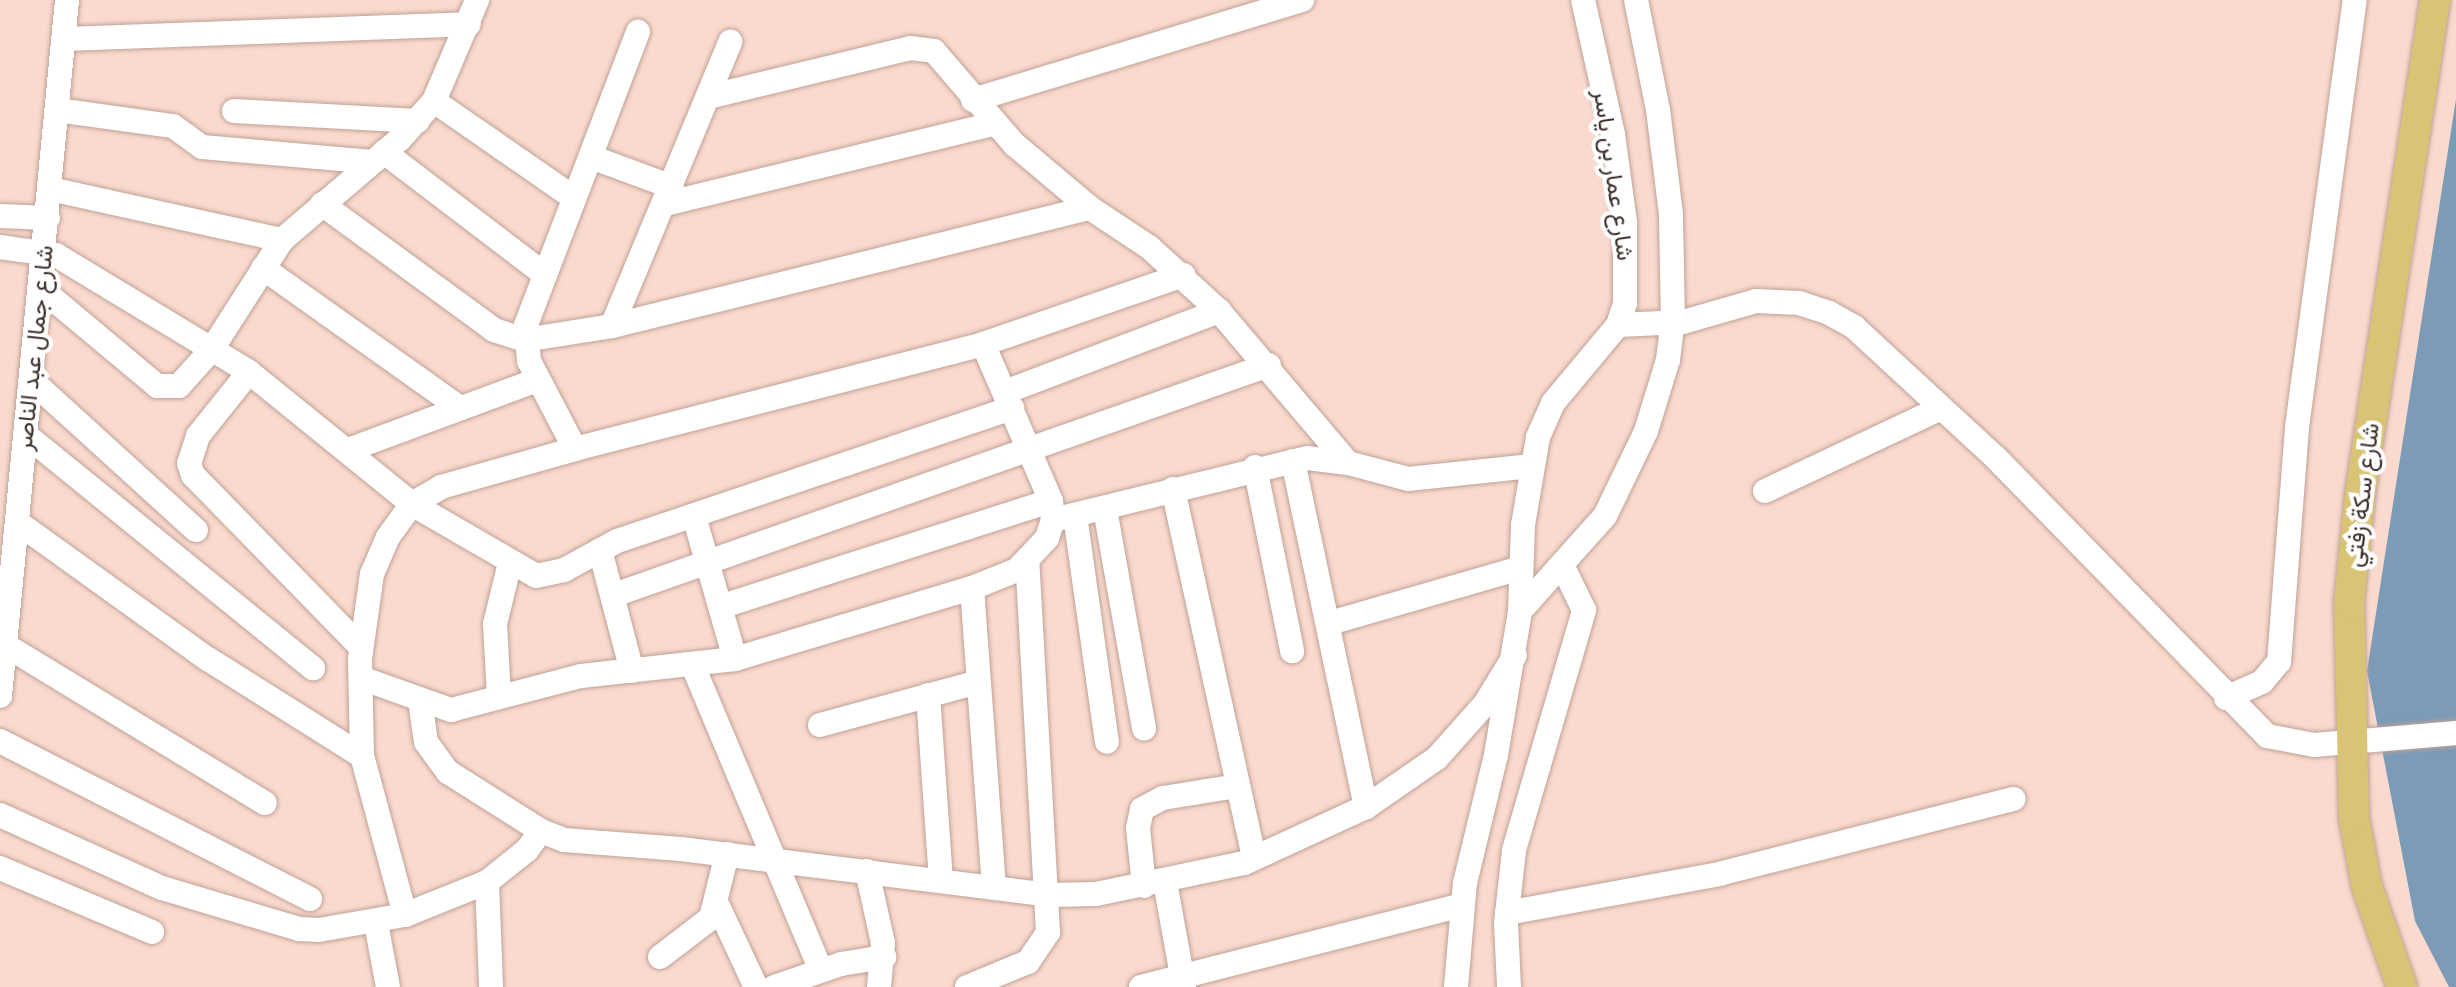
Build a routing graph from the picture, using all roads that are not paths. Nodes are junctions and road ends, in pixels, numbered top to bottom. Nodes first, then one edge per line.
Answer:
1 (67, 0) edge
2 (477, 0) edge
3 (1302, 0) edge
4 (1583, 0) edge
5 (1636, 0) edge
6 (2355, 0) edge
7 (2435, 0) edge
8 (469, 24) junction
9 (638, 32) dead end
10 (64, 39) junction
11 (730, 42) dead end
12 (708, 97) junction
13 (973, 100) junction
14 (434, 101) junction
15 (57, 110) junction
16 (234, 111) dead end
17 (418, 121) junction
18 (993, 124) junction
19 (378, 157) junction
20 (591, 157) junction
21 (50, 189) junction
22 (668, 196) junction
23 (574, 198) junction
24 (322, 204) junction
25 (1090, 208) junction
26 (0, 216) edge
27 (40, 218) junction
28 (282, 240) junction
29 (0, 247) edge
30 (37, 250) junction
31 (263, 268) junction
32 (543, 273) junction
33 (1183, 275) junction
34 (40, 288) junction
35 (1219, 311) junction
36 (1669, 322) junction
37 (1628, 324) junction
38 (612, 326) junction
39 (524, 340) junction
40 (983, 344) junction
41 (212, 349) junction
42 (1269, 365) junction
43 (249, 372) junction
44 (31, 380) junction
45 (537, 380) junction
46 (1008, 400) junction
47 (460, 408) junction
48 (1941, 408) junction
49 (26, 435) junction
50 (575, 449) junction
51 (348, 450) junction
52 (1031, 452) junction
53 (1293, 461) junction
54 (1348, 463) junction
55 (1531, 466) junction
56 (1255, 467) junction
57 (1173, 489) junction
58 (1765, 491) dead end
59 (412, 504) junction
60 (1105, 509) junction
61 (1060, 512) junction
62 (694, 516) junction
63 (17, 522) junction
64 (196, 530) dead end
65 (600, 550) junction
66 (709, 559) junction
67 (1027, 562) junction
68 (510, 563) junction
69 (1563, 567) junction
70 (1520, 568) junction
71 (972, 588) junction
72 (614, 595) junction
73 (723, 606) junction
74 (1520, 611) junction
75 (1330, 623) junction
76 (5, 645) junction
77 (361, 647) junction
78 (1292, 651) dead end
79 (1515, 655) junction
80 (735, 659) junction
81 (693, 666) junction
82 (313, 668) dead end
83 (632, 671) junction
84 (361, 678) junction
85 (978, 682) junction
86 (928, 695) junction
87 (0, 696) edge
88 (499, 697) junction
89 (2226, 698) junction
90 (420, 700) junction
91 (820, 725) dead end
92 (1144, 729) dead end
93 (2456, 733) edge
94 (0, 741) edge
95 (1107, 742) dead end
96 (2360, 742) junction
97 (362, 756) junction
98 (1237, 786) junction
99 (2014, 799) dead end
100 (265, 803) dead end
101 (1366, 807) junction
102 (0, 815) edge
103 (541, 831) junction
104 (727, 854) junction
105 (1254, 858) junction
106 (772, 862) junction
107 (0, 868) edge
108 (867, 871) junction
109 (941, 881) junction
110 (487, 882) junction
111 (1155, 884) junction
112 (994, 888) junction
113 (1049, 895) junction
114 (310, 899) dead end
115 (1462, 905) junction
116 (718, 906) junction
117 (1507, 913) junction
118 (405, 915) junction
119 (376, 923) junction
120 (152, 932) dead end
121 (660, 957) dead end
122 (884, 957) junction
123 (821, 970) junction
124 (1183, 981) edge
125 (487, 986) edge
126 (388, 987) edge
127 (756, 987) edge
128 (774, 987) edge
129 (879, 987) edge
130 (967, 987) edge
131 (1141, 987) edge
132 (1456, 987) edge
133 (1509, 987) edge
134 (2402, 987) edge

1 - 10 street, شارع جمال عبد الناصر
2 - 8 street
3 - 13 street
4 - 37 street, شارع عمار بن ياسر
5 - 36 street, شارع عمار بن ياسر
6 - 89 street
7 - 96 main road, شارع سكة زفتي
8 - 10 street
8 - 14 street
9 - 20 street
10 - 15 street, شارع جمال عبد الناصر
11 - 12 street
12 - 13 street
12 - 22 street
13 - 18 street
14 - 17 street
14 - 23 street
15 - 19 street
15 - 21 street, شارع جمال عبد الناصر
16 - 17 street
17 - 19 street
18 - 22 street
18 - 25 street
19 - 24 street
19 - 32 street
20 - 22 street
20 - 23 street
21 - 27 street, شارع جمال عبد الناصر
21 - 28 street
22 - 38 street
23 - 32 street
24 - 28 street
24 - 39 street
25 - 33 street
25 - 38 street
26 - 27 street
27 - 30 street, شارع جمال عبد الناصر
28 - 31 street
29 - 30 street
30 - 34 street, شارع جمال عبد الناصر
30 - 41 street
31 - 41 street
31 - 47 street
32 - 39 street
33 - 35 street
33 - 40 street
34 - 41 street
34 - 44 street, شارع جمال عبد الناصر
35 - 42 street
35 - 46 street
36 - 37 street
36 - 48 street
36 - 69 street, شارع عمار بن ياسر
37 - 55 street, شارع عمار بن ياسر
38 - 39 street
39 - 45 street
40 - 46 street
40 - 50 street
41 - 43 street
42 - 52 street
42 - 54 street
43 - 51 street
43 - 77 street
44 - 49 street, شارع جمال عبد الناصر
44 - 64 street
45 - 47 street
45 - 50 street
46 - 52 street
46 - 62 street
47 - 51 street
48 - 58 street
48 - 89 street
49 - 63 street, شارع جمال عبد الناصر
49 - 82 street
50 - 59 street
51 - 59 street
52 - 61 street
52 - 66 street
53 - 54 street
53 - 56 street
53 - 75 street
54 - 55 street
55 - 70 street, شارع عمار بن ياسر
56 - 57 street
56 - 78 street
57 - 60 street
57 - 98 street
59 - 68 street
59 - 77 street
60 - 61 street
60 - 92 street
61 - 67 street
61 - 73 street
61 - 95 street
62 - 65 street
62 - 66 street
63 - 76 street, شارع جمال عبد الناصر
63 - 97 street
65 - 68 street
65 - 72 street
66 - 72 street
66 - 73 street
67 - 71 street
67 - 113 street
68 - 88 street
69 - 74 street, شارع عمار بن ياسر
69 - 117 street
70 - 74 street, شارع عمار بن ياسر
70 - 75 street
71 - 80 street
71 - 85 street
72 - 83 street
73 - 80 street
74 - 79 street, شارع عمار بن ياسر
75 - 101 street
76 - 87 street, شارع جمال عبد الناصر
76 - 100 street
77 - 84 street
79 - 101 street
79 - 115 street, شارع عمار بن ياسر
80 - 81 street
81 - 83 street
81 - 106 street
83 - 88 street
84 - 90 street
84 - 97 street
85 - 86 street
85 - 112 street
86 - 91 street
86 - 109 street
88 - 90 street
89 - 96 street
90 - 103 street
93 - 96 street
94 - 114 street
96 - 134 main road, شارع سكة زفتي
97 - 118 street
98 - 105 street
98 - 111 street
99 - 117 street
101 - 105 street
102 - 119 street
103 - 104 street
103 - 110 street
104 - 106 street
104 - 116 street
105 - 111 street
106 - 108 street
106 - 123 street
107 - 120 street
108 - 109 street
108 - 122 street
109 - 112 street
110 - 118 street
110 - 125 street
111 - 113 street
111 - 124 street
112 - 113 street
113 - 130 street
115 - 124 street
115 - 132 street, شارع عمار بن ياسر
116 - 121 street
116 - 127 street
117 - 133 street
118 - 119 street
119 - 126 street
122 - 123 street
122 - 129 street
123 - 128 street
124 - 131 street

